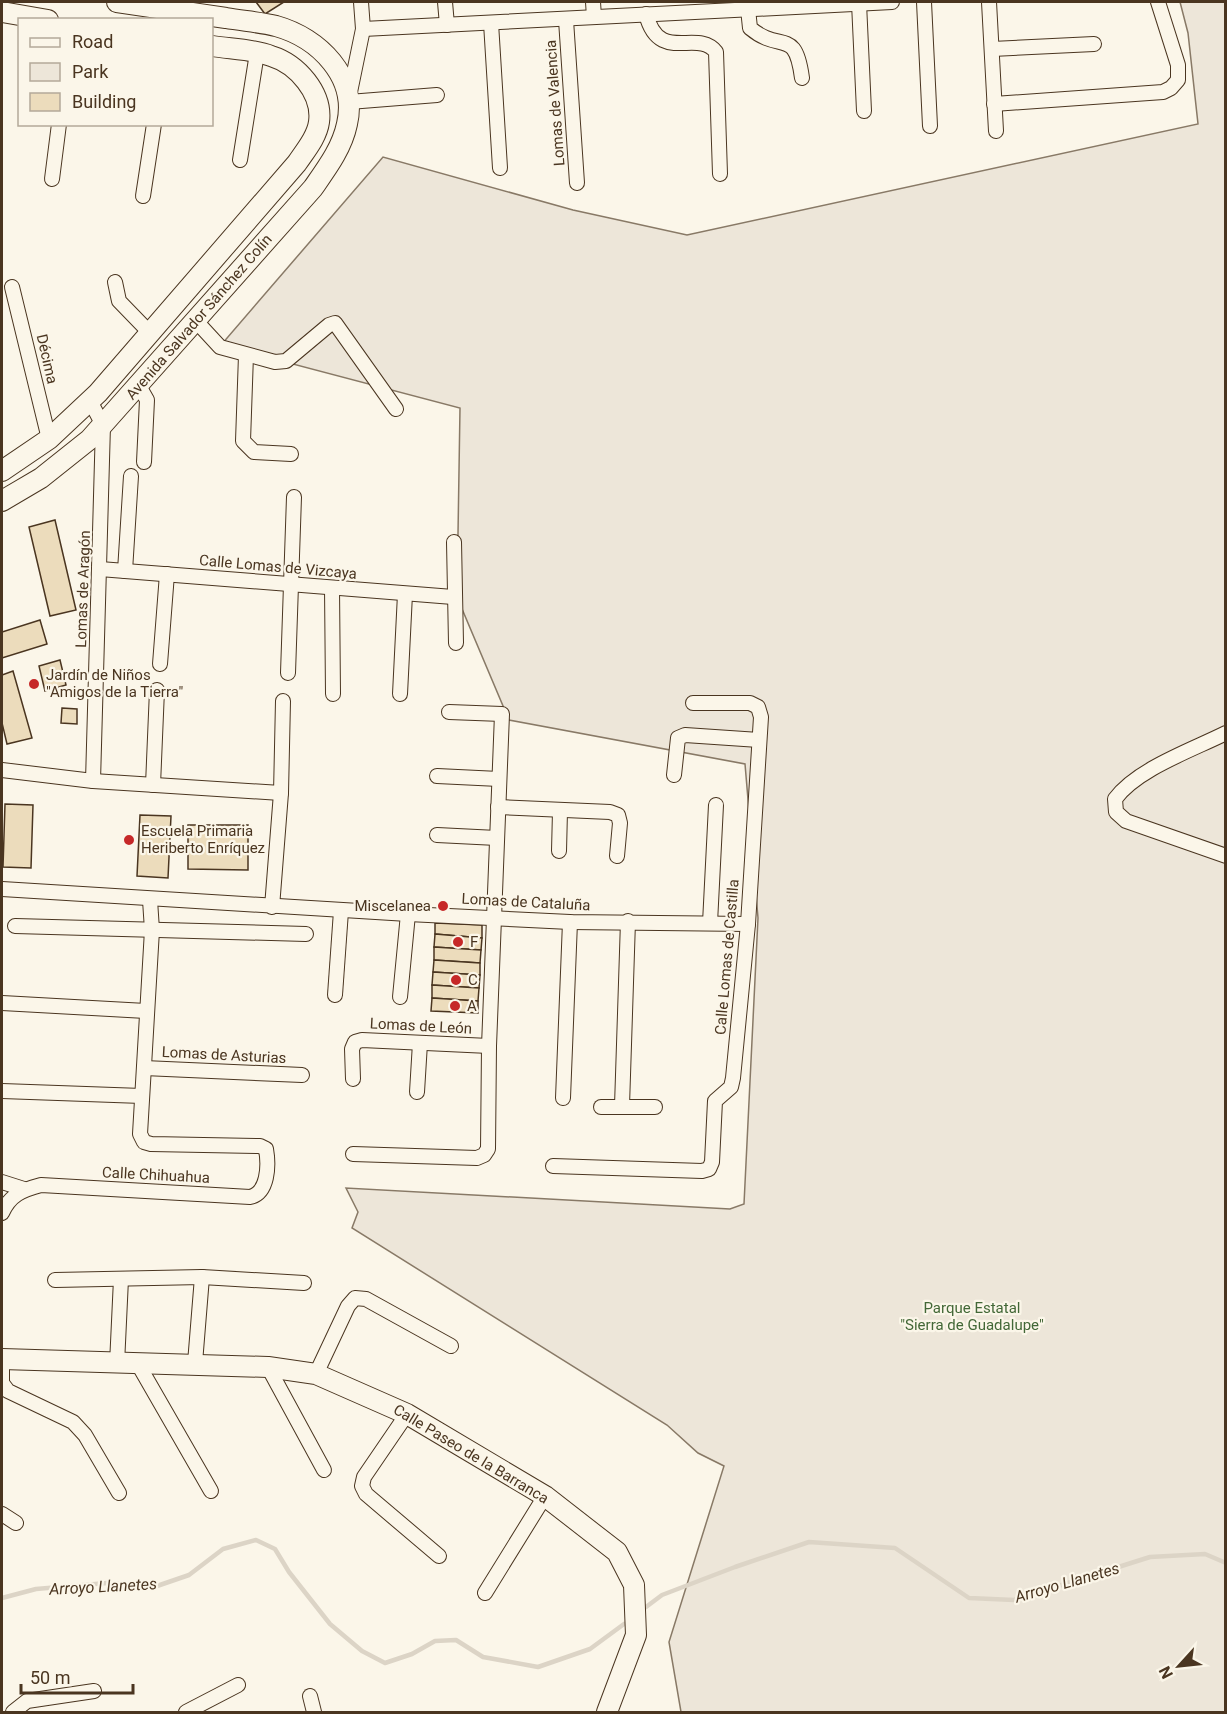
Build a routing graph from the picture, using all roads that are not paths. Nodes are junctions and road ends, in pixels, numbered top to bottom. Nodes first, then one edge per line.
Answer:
1 (117, 2) edge
2 (361, 2) edge
3 (445, 2) edge
4 (593, 2) edge
5 (892, 2) edge
6 (924, 2) edge
7 (988, 2) edge
8 (1158, 2) edge
9 (859, 3) junction
10 (792, 4) edge
11 (748, 9) junction
12 (2, 12) edge
13 (37, 13) edge
14 (646, 14) junction
15 (594, 17) junction
16 (566, 20) junction
17 (491, 23) junction
18 (447, 25) junction
19 (363, 29) junction
20 (1094, 44) dead end
21 (213, 46) edge
22 (992, 49) junction
23 (257, 53) junction
24 (802, 78) dead end
25 (436, 95) dead end
26 (349, 100) junction
27 (994, 104) junction
28 (864, 111) dead end
29 (59, 126) edge
30 (154, 126) edge
31 (930, 126) dead end
32 (996, 131) dead end
33 (240, 160) dead end
34 (501, 168) dead end
35 (720, 174) dead end
36 (52, 179) dead end
37 (577, 183) dead end
38 (143, 196) dead end
39 (204, 270) junction
40 (115, 282) dead end
41 (12, 287) dead end
42 (224, 289) junction
43 (196, 321) junction
44 (150, 333) junction
45 (246, 355) junction
46 (139, 386) junction
47 (90, 401) junction
48 (396, 409) dead end
49 (103, 425) junction
50 (49, 439) junction
51 (291, 454) dead end
52 (144, 462) dead end
53 (2, 471) edge
54 (131, 476) dead end
55 (294, 497) dead end
56 (2, 501) edge
57 (454, 542) dead end
58 (100, 569) junction
59 (125, 571) junction
60 (167, 574) junction
61 (289, 585) junction
62 (332, 588) junction
63 (405, 594) junction
64 (453, 597) junction
65 (456, 643) dead end
66 (160, 664) dead end
67 (288, 673) dead end
68 (157, 690) dead end
69 (333, 694) dead end
70 (400, 694) dead end
71 (283, 701) dead end
72 (693, 703) dead end
73 (449, 712) dead end
74 (1226, 733) edge
75 (759, 740) junction
76 (2, 770) edge
77 (674, 775) dead end
78 (437, 776) dead end
79 (500, 779) junction
80 (93, 781) junction
81 (153, 785) junction
82 (281, 793) junction
83 (716, 805) dead end
84 (498, 807) junction
85 (560, 811) junction
86 (437, 835) dead end
87 (497, 838) junction
88 (559, 851) dead end
89 (617, 856) dead end
90 (1226, 856) edge
91 (2, 889) edge
92 (150, 900) junction
93 (272, 907) junction
94 (341, 911) junction
95 (408, 914) junction
96 (494, 916) junction
97 (628, 921) junction
98 (570, 922) junction
99 (710, 923) junction
100 (748, 924) junction
101 (15, 926) dead end
102 (152, 930) junction
103 (306, 934) dead end
104 (334, 995) dead end
105 (400, 997) dead end
106 (2, 1003) edge
107 (146, 1011) junction
108 (420, 1043) junction
109 (489, 1046) junction
110 (144, 1068) junction
111 (302, 1075) dead end
112 (353, 1079) dead end
113 (2, 1091) edge
114 (417, 1092) dead end
115 (142, 1096) junction
116 (563, 1098) dead end
117 (622, 1106) junction
118 (601, 1107) dead end
119 (655, 1107) dead end
120 (266, 1149) joint
121 (353, 1154) dead end
122 (553, 1166) dead end
123 (2, 1182) edge
124 (24, 1189) junction
125 (2, 1213) edge
126 (202, 1277) junction
127 (121, 1279) junction
128 (55, 1280) dead end
129 (304, 1283) dead end
130 (451, 1346) dead end
131 (2, 1361) edge
132 (195, 1363) junction
133 (117, 1364) junction
134 (138, 1364) junction
135 (268, 1367) junction
136 (316, 1374) junction
137 (407, 1414) junction
138 (324, 1470) dead end
139 (211, 1491) dead end
140 (120, 1493) dead end
141 (545, 1496) junction
142 (2, 1515) edge
143 (16, 1523) dead end
144 (439, 1556) dead end
145 (485, 1593) dead end
146 (238, 1685) dead end
147 (94, 1691) dead end
148 (310, 1696) dead end
149 (13, 1713) edge
150 (186, 1713) edge
151 (314, 1713) edge
152 (607, 1713) edge

1 - 26 street
2 - 19 street
3 - 18 street
4 - 15 street
5 - 9 street
6 - 31 street
7 - 22 street
8 - 27 street
9 - 10 street
9 - 28 street
10 - 11 street
11 - 14 street
11 - 24 street
12 - 13 street
14 - 15 street
14 - 35 street
15 - 16 street
16 - 17 street
16 - 37 street, Lomas de Valencia
17 - 18 street
17 - 34 street
18 - 19 street
19 - 26 street
20 - 22 street
21 - 23 street
22 - 27 street
23 - 33 street
23 - 39 street, Avenida Salvador Sánchez Colín
25 - 26 street
26 - 42 street, Avenida Salvador Sánchez Colín
27 - 32 street
29 - 36 street
30 - 38 street
39 - 42 street
39 - 44 street, Avenida Salvador Sánchez Colín
40 - 44 street
41 - 50 street, Décima
42 - 43 street, Avenida Salvador Sánchez Colín
43 - 45 street
43 - 46 street, Avenida Salvador Sánchez Colín
44 - 47 street, Avenida Salvador Sánchez Colín
45 - 48 street
45 - 51 street
46 - 49 street, Avenida Salvador Sánchez Colín
46 - 52 street
47 - 49 street, Lomas de Aragón
47 - 50 street, Avenida Salvador Sánchez Colín
49 - 56 street, Avenida Salvador Sánchez Colín
49 - 58 street, Lomas de Aragón
50 - 53 street, Avenida Salvador Sánchez Colín
54 - 59 street
55 - 61 street
57 - 64 street
58 - 59 street, Calle Lomas de Vizcaya
58 - 80 street, Lomas de Aragón
59 - 60 street, Calle Lomas de Vizcaya
60 - 61 street, Calle Lomas de Vizcaya
60 - 66 street
61 - 62 street, Calle Lomas de Vizcaya
61 - 67 street
62 - 63 street, Calle Lomas de Vizcaya
62 - 69 street
63 - 64 street, Calle Lomas de Vizcaya
63 - 70 street
64 - 65 street
68 - 81 street
71 - 82 street
72 - 75 street, Calle Lomas de Castilla
73 - 79 street
74 - 90 street
75 - 77 street
75 - 100 street, Calle Lomas de Castilla
76 - 80 street
78 - 79 street
79 - 84 street
80 - 81 street
81 - 82 street
82 - 93 street
83 - 99 street
84 - 85 street
84 - 87 street
85 - 88 street
85 - 89 street
86 - 87 street
87 - 96 street
91 - 92 street, Lomas de Cataluña
92 - 93 street, Lomas de Cataluña
92 - 102 street, Lomas de Asturias
93 - 94 street, Lomas de Cataluña
94 - 95 street, Lomas de Cataluña
94 - 104 street
95 - 96 street, Lomas de Cataluña
95 - 105 street
96 - 98 street, Lomas de Cataluña
96 - 109 street
97 - 98 street, Lomas de Cataluña
97 - 99 street, Lomas de Cataluña
97 - 117 street
98 - 116 street
99 - 100 street, Lomas de Cataluña
100 - 122 street, Calle Lomas de Castilla
101 - 102 street
102 - 103 street
102 - 107 street, Lomas de Asturias
106 - 107 street
107 - 110 street, Lomas de Asturias
108 - 109 street, Lomas de León
108 - 112 street, Lomas de León
108 - 114 street
109 - 121 street
110 - 111 street, Lomas de Asturias
110 - 115 street, Lomas de Asturias
113 - 115 street
115 - 120 street, Lomas de Asturias
117 - 118 street
117 - 119 street
120 - 124 street, Calle Chihuahua
123 - 124 street
124 - 125 street, Calle Chihuahua
126 - 127 street
126 - 129 street
126 - 132 street
127 - 128 street
127 - 133 street
130 - 136 street
131 - 133 street, Calle Paseo de la Barranca
131 - 140 street
132 - 134 street, Calle Paseo de la Barranca
132 - 135 street, Calle Paseo de la Barranca
133 - 134 street, Calle Paseo de la Barranca
134 - 139 street
135 - 136 street, Calle Paseo de la Barranca
135 - 138 street
136 - 137 street, Calle Paseo de la Barranca
137 - 141 street, Calle Paseo de la Barranca
137 - 144 street
141 - 145 street
141 - 152 street, Calle Paseo de la Barranca
142 - 143 street
146 - 150 street
147 - 149 street
148 - 151 street

